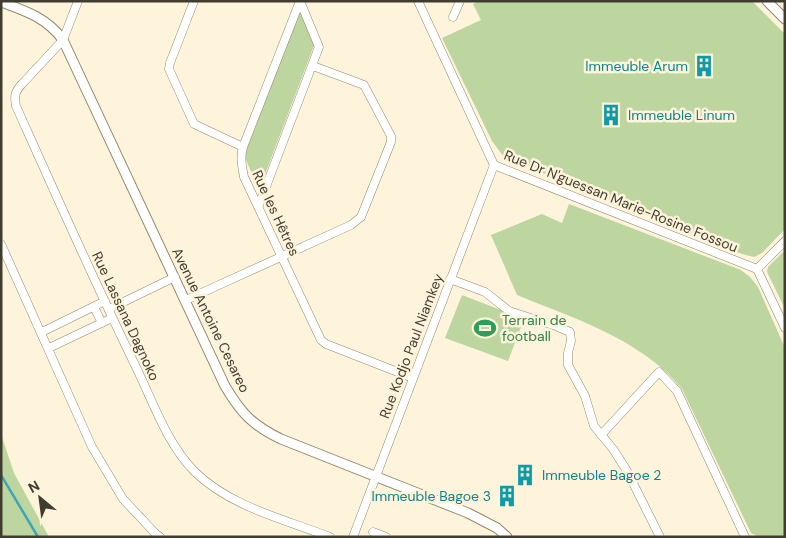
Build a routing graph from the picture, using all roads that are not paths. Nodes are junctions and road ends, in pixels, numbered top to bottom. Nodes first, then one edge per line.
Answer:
1 (78, 1) edge
2 (194, 1) edge
3 (300, 1) edge
4 (418, 1) edge
5 (460, 1) edge
6 (1, 2) edge
7 (769, 2) edge
8 (454, 17) dead end
9 (785, 19) edge
10 (63, 40) junction
11 (313, 66) junction
12 (243, 146) junction
13 (494, 165) junction
14 (259, 205) junction
15 (785, 240) edge
16 (1, 244) edge
17 (282, 256) junction
18 (758, 269) junction
19 (175, 277) junction
20 (450, 279) junction
21 (186, 300) junction
22 (105, 301) junction
23 (94, 306) junction
24 (108, 309) junction
25 (112, 318) junction
26 (102, 323) junction
27 (785, 328) edge
28 (42, 332) junction
29 (49, 348) junction
30 (412, 378) junction
31 (601, 434) junction
32 (375, 476) junction
33 (373, 532) dead end
34 (160, 537) edge
35 (330, 537) edge
36 (353, 537) edge
37 (386, 537) edge
38 (507, 537) edge
39 (660, 537) edge
40 (745, 537) edge

1 - 10 street
2 - 12 street
3 - 11 street
3 - 12 street, Rue les Hêtres
4 - 13 street, Rue Dr N'guessan Marie-Rosine Fossou
5 - 8 street
6 - 10 street, Avenue Antoine Cesareo
7 - 9 street
10 - 19 street, Avenue Antoine Cesareo
10 - 22 street, Rue Lassana Dagnoko
11 - 14 street
11 - 17 street
12 - 14 street, Rue les Hêtres
13 - 18 street, Rue Dr N'guessan Marie-Rosine Fossou
13 - 20 street, Rue Kodjo Paul Niamkey
14 - 17 street, Rue les Hêtres
15 - 18 street
16 - 28 street
17 - 21 street
17 - 30 street, Rue les Hêtres
18 - 27 street
19 - 21 street, Avenue Antoine Cesareo
19 - 24 street
20 - 30 street, Rue Kodjo Paul Niamkey
20 - 31 street
21 - 32 street, Avenue Antoine Cesareo
22 - 23 street
22 - 24 street, Rue Lassana Dagnoko
23 - 26 street
23 - 28 street
24 - 25 street, Rue Lassana Dagnoko
25 - 26 street
25 - 35 street, Rue Lassana Dagnoko
26 - 29 street
28 - 29 street
29 - 34 street
30 - 32 street, Rue Kodjo Paul Niamkey
31 - 39 street
31 - 40 street
32 - 36 street, Rue Kodjo Paul Niamkey
32 - 38 street, Avenue Antoine Cesareo
33 - 37 street

